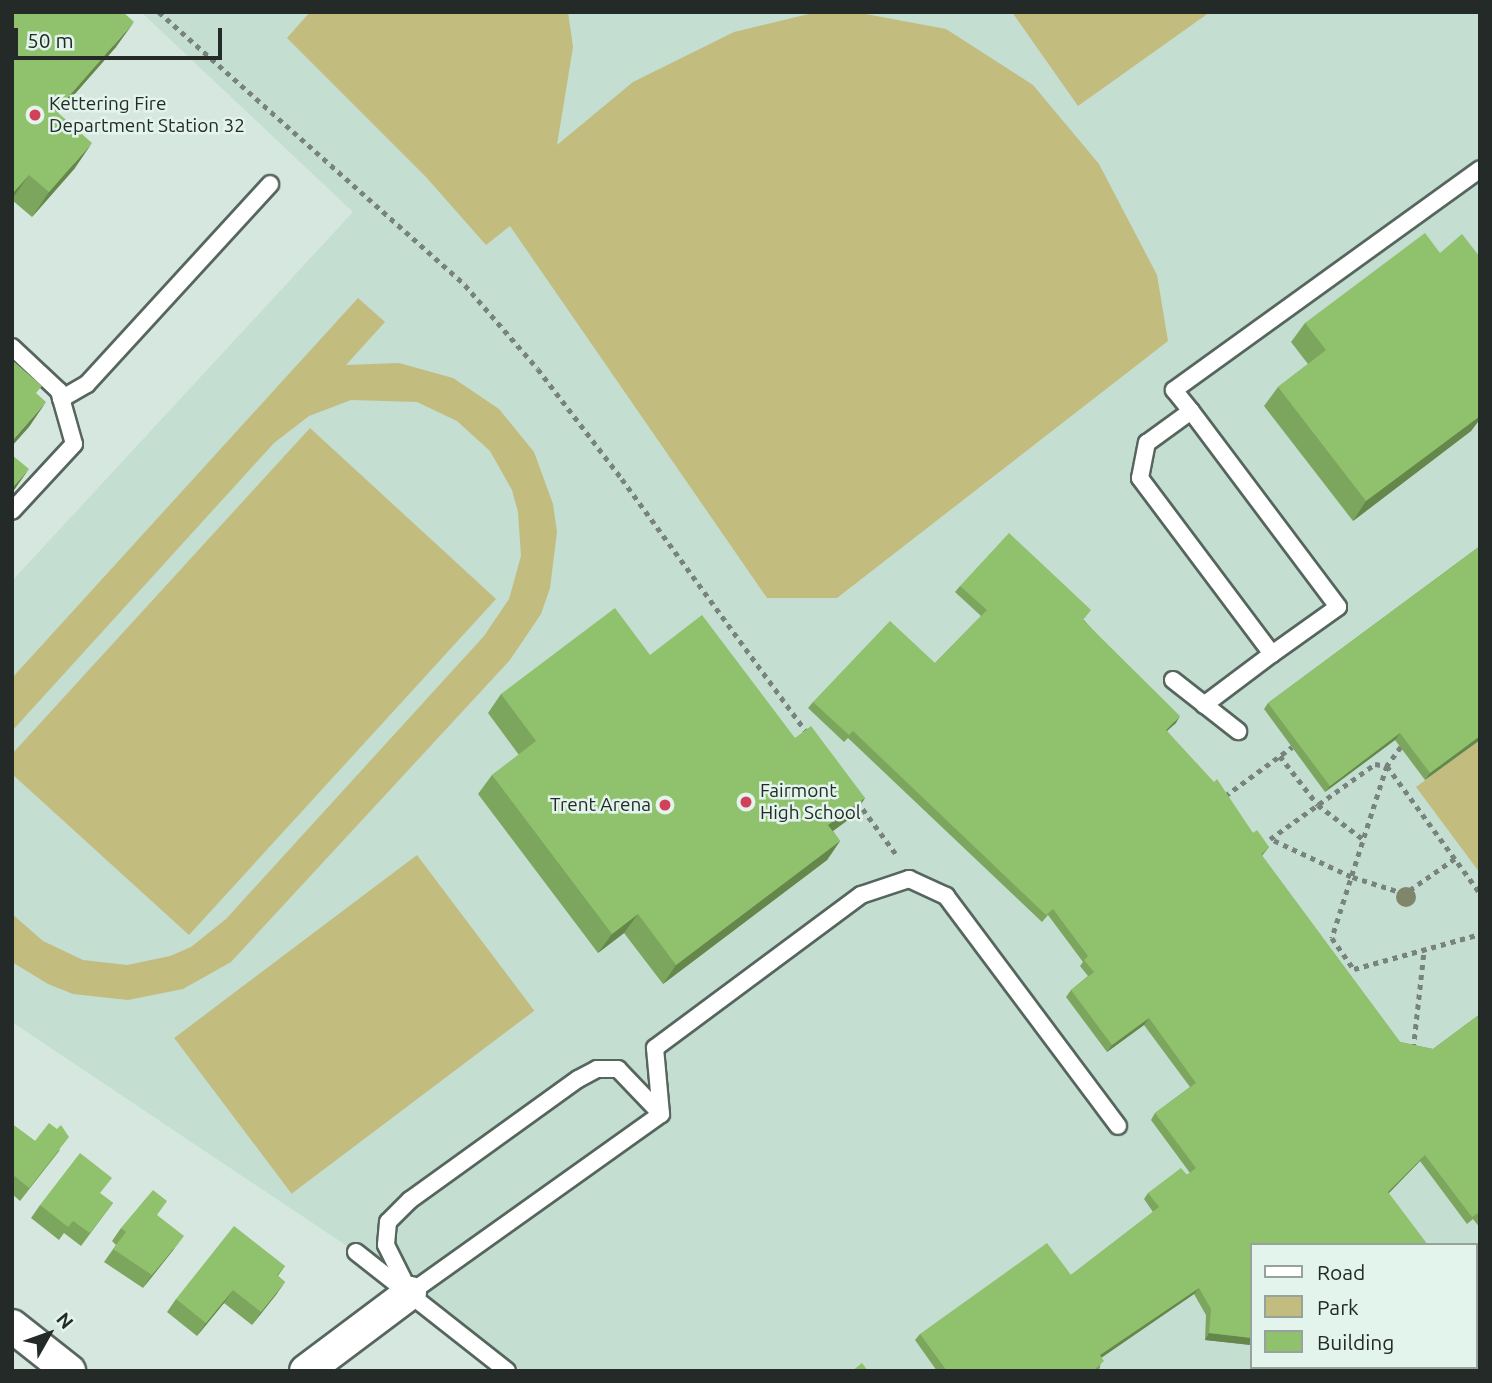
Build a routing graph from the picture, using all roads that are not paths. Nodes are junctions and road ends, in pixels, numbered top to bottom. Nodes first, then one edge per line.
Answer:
1 (1480, 169) edge
2 (270, 184) dead end
3 (12, 347) edge
4 (61, 399) junction
5 (1191, 411) junction
6 (12, 511) edge
7 (1272, 654) junction
8 (1173, 680) dead end
9 (1204, 705) junction
10 (1238, 730) dead end
11 (661, 1114) junction
12 (1118, 1126) dead end
13 (356, 1252) dead end
14 (410, 1293) junction
15 (12, 1326) edge
16 (69, 1371) edge
17 (306, 1371) edge
18 (508, 1371) edge

1 - 5 lane
2 - 4 lane
3 - 4 lane
4 - 6 lane
5 - 7 lane
5 - 7 lane
7 - 9 lane
8 - 9 lane
9 - 10 lane
11 - 12 lane
11 - 14 lane
11 - 14 lane
13 - 14 lane
14 - 17 street
14 - 18 lane
15 - 16 street

